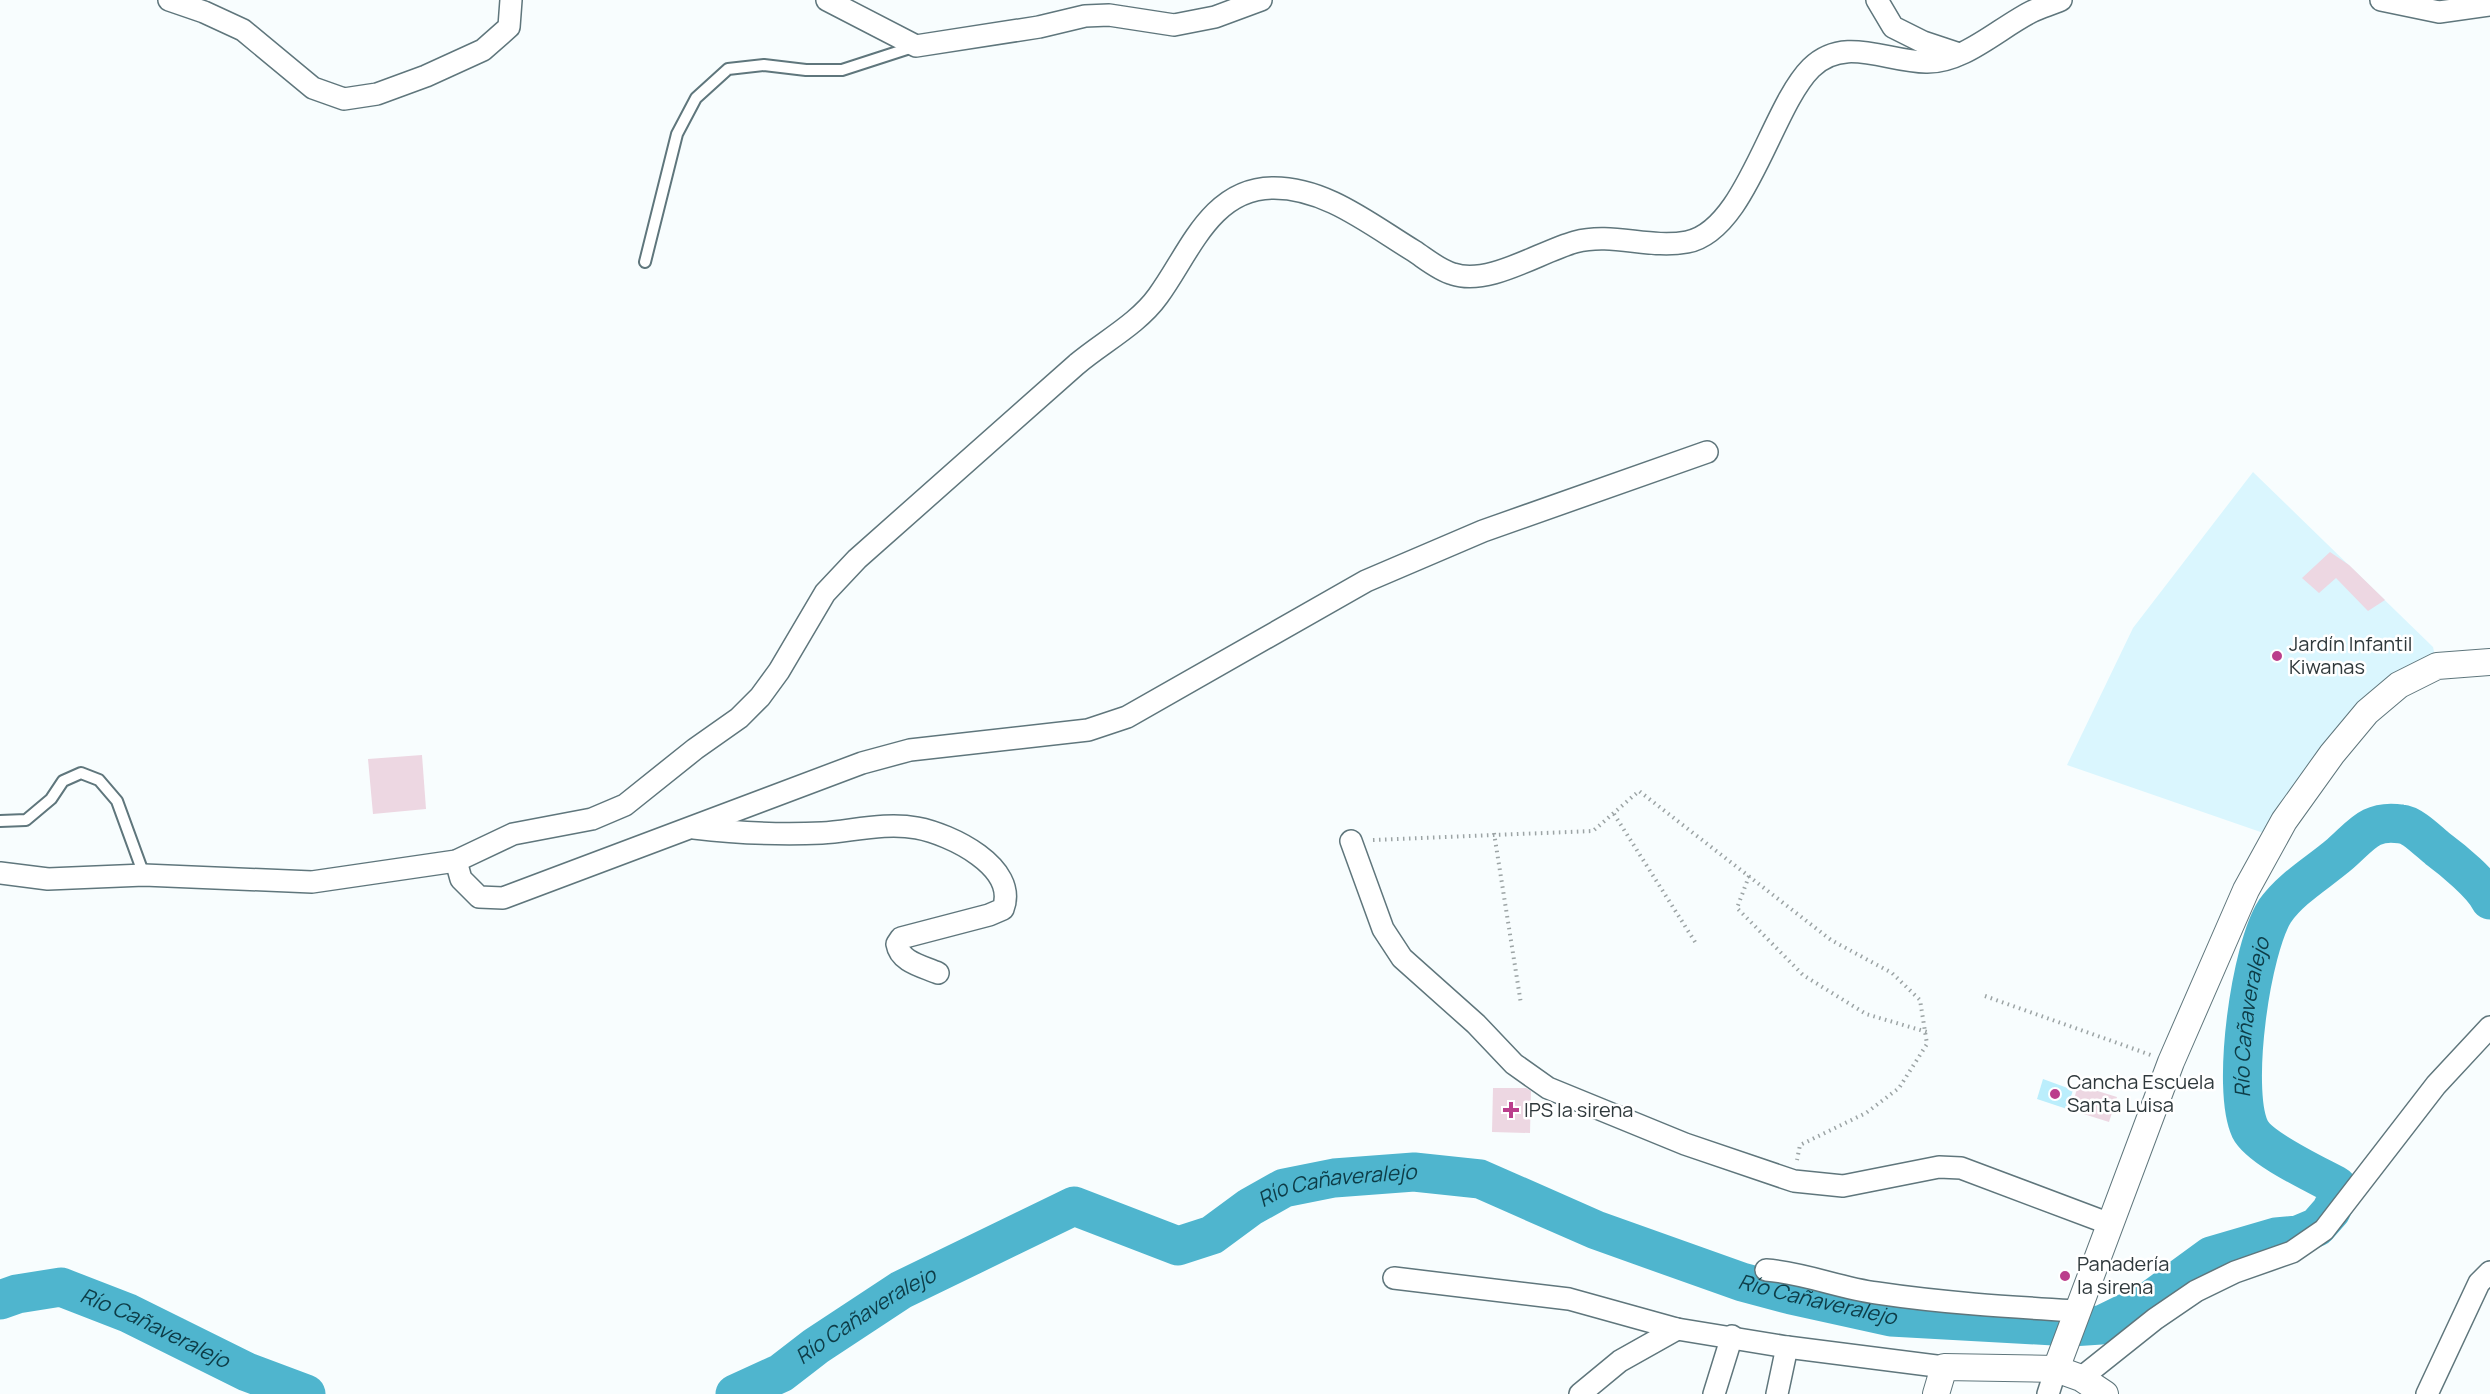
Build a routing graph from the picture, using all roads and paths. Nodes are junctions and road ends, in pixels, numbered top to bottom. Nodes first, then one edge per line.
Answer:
1 (169, 0) edge
2 (511, 0) edge
3 (827, 0) edge
4 (1261, 0) edge
5 (1877, 0) edge
6 (2061, 0) edge
7 (2382, 0) edge
8 (2490, 5) edge
9 (916, 46) junction
10 (1959, 54) junction
11 (645, 262) dead end
12 (1707, 452) dead end
13 (2490, 662) edge
14 (1614, 814) junction
15 (0, 821) edge
16 (691, 828) junction
17 (1494, 833) junction
18 (1351, 841) joint
19 (456, 861) junction
20 (0, 873) edge
21 (144, 875) junction
22 (1749, 876) junction
23 (1697, 945) dead end
24 (938, 973) dead end
25 (1985, 996) dead end
26 (1521, 1004) dead end
27 (2490, 1027) edge
28 (1927, 1032) junction
29 (2171, 1062) junction
30 (1800, 1145) dead end
31 (2110, 1224) junction
32 (1766, 1270) dead end
33 (2490, 1272) edge
34 (1394, 1278) dead end
35 (2079, 1306) junction
36 (1677, 1329) junction
37 (1732, 1336) junction
38 (1788, 1347) junction
39 (2060, 1359) junction
40 (1944, 1367) junction
41 (2081, 1377) junction
42 (1580, 1394) edge
43 (1714, 1394) edge
44 (1777, 1394) edge
45 (1936, 1394) edge
46 (2048, 1394) edge
47 (2105, 1394) edge
48 (2427, 1394) edge

1 - 2 street
3 - 9 street
4 - 9 street
5 - 10 street
6 - 10 street
7 - 8 street
9 - 11 lane
10 - 19 street
12 - 16 street
13 - 29 street
14 - 17 path
14 - 22 path
14 - 23 path
15 - 21 lane
16 - 19 street
16 - 24 street
17 - 18 path
17 - 26 path
18 - 31 street
19 - 21 street
20 - 21 street
22 - 28 path
22 - 28 path
25 - 29 path
27 - 41 street
28 - 30 path
29 - 31 street
31 - 35 street
32 - 35 street
33 - 48 street
34 - 36 street
35 - 39 street
36 - 37 street
36 - 42 street
37 - 38 street
37 - 43 street
38 - 40 street
38 - 44 street
39 - 40 street
39 - 41 street
39 - 46 street
40 - 45 street
41 - 47 street

